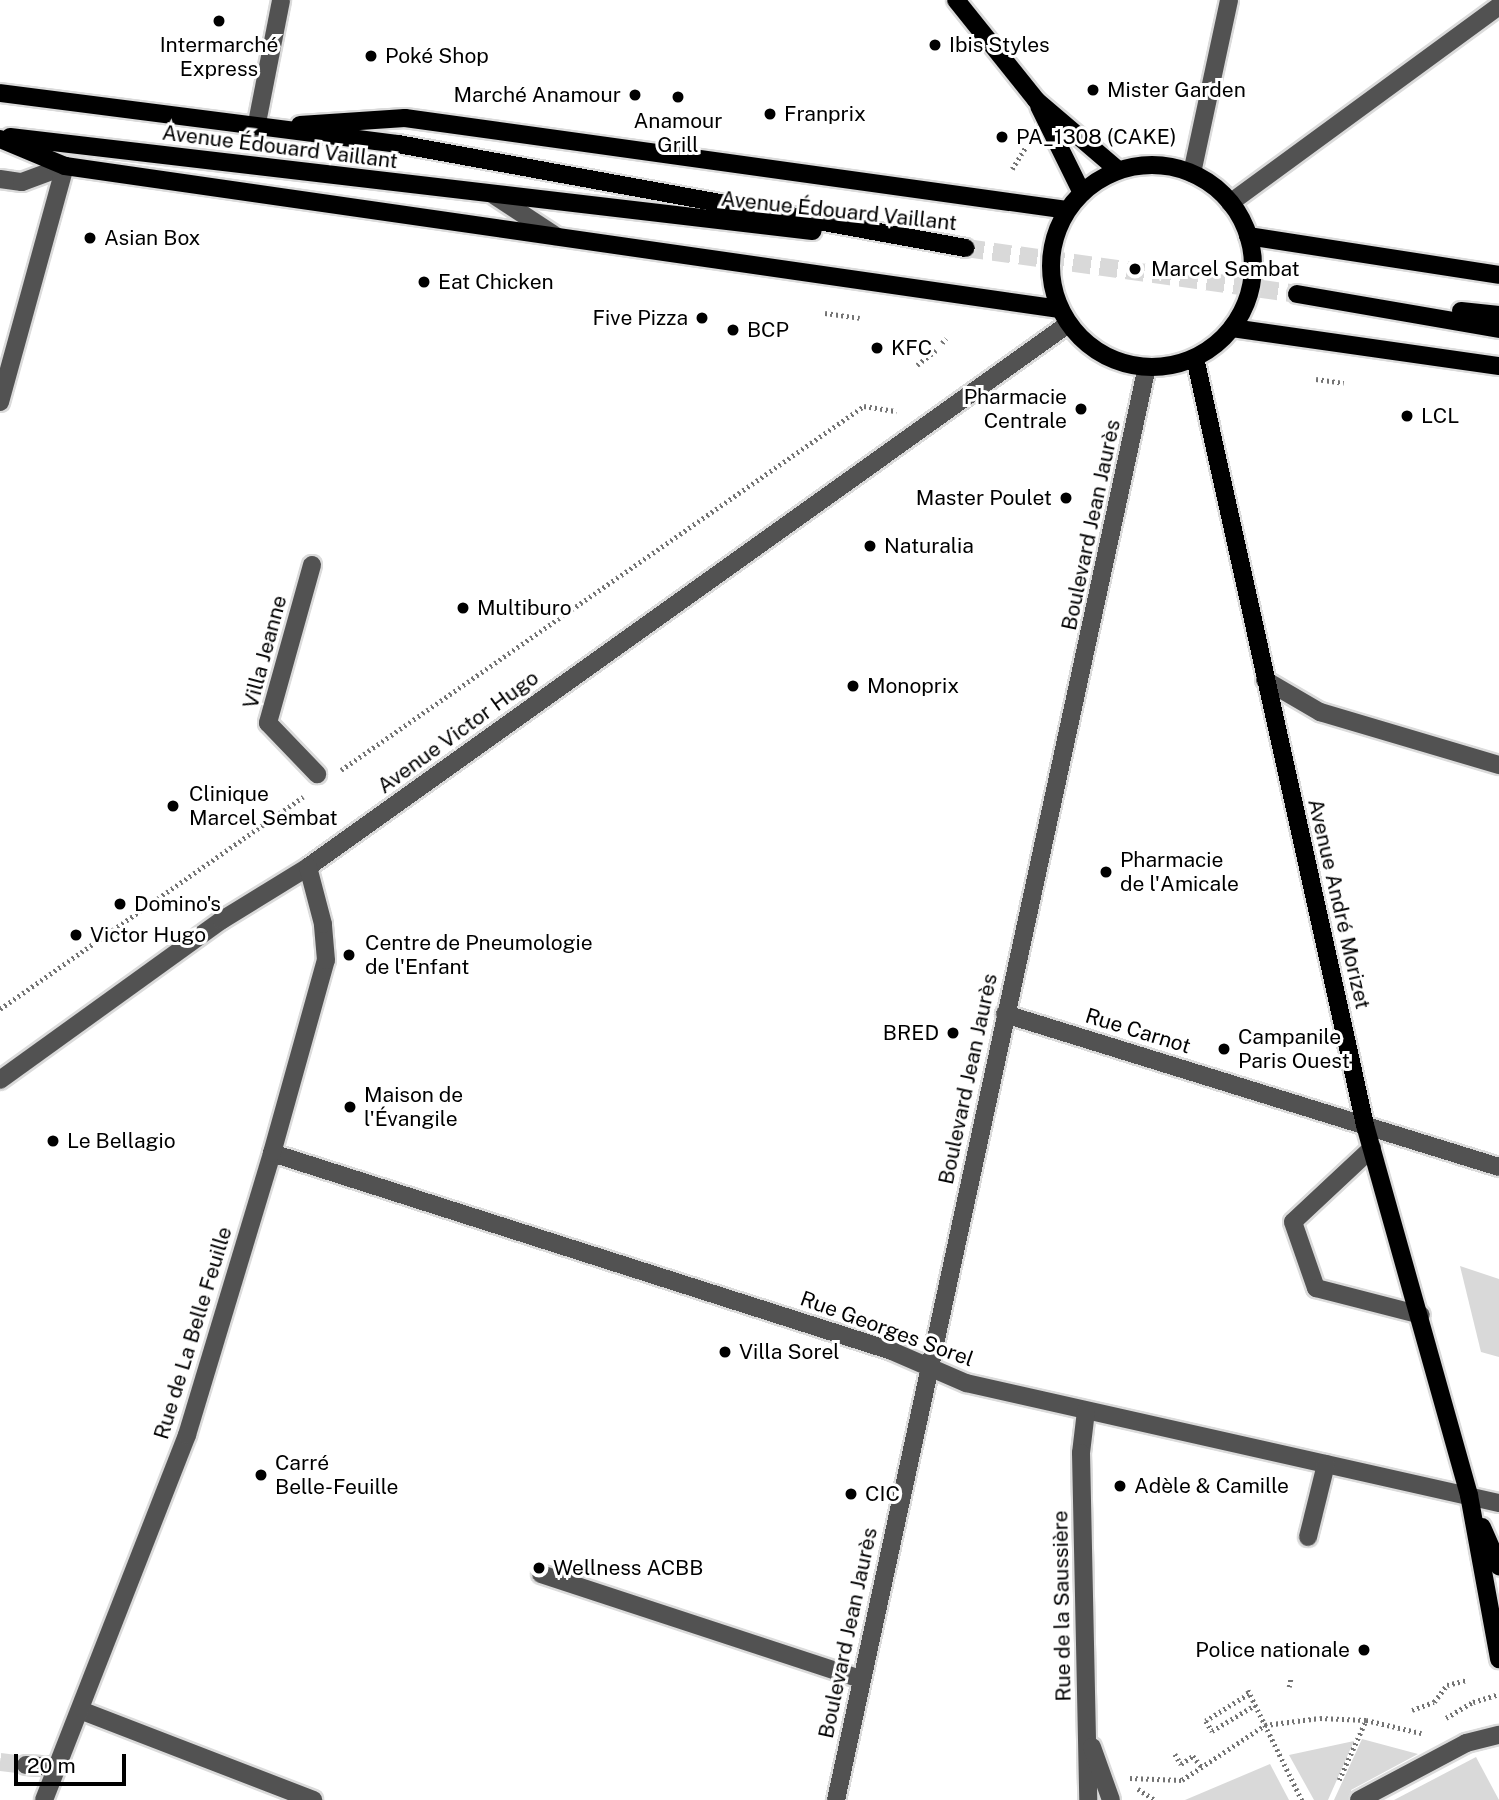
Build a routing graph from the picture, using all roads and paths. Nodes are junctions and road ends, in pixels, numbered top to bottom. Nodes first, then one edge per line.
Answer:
1 (281, 0) edge
2 (956, 0) edge
3 (1229, 0) edge
4 (1499, 6) edge
5 (0, 93) edge
6 (1036, 100) junction
7 (256, 128) junction
8 (0, 138) edge
9 (1025, 148) dead end
10 (65, 166) junction
11 (1012, 169) dead end
12 (1118, 170) junction
13 (1192, 173) junction
14 (0, 179) edge
15 (1082, 193) junction
16 (495, 196) junction
17 (1230, 202) junction
18 (1067, 210) junction
19 (556, 236) junction
20 (1248, 236) junction
21 (1499, 275) edge
22 (825, 313) dead end
23 (1499, 315) edge
24 (1064, 317) junction
25 (860, 318) dead end
26 (1232, 328) junction
27 (1499, 329) edge
28 (936, 351) dead end
29 (1195, 358) junction
30 (917, 365) dead end
31 (1499, 366) edge
32 (1147, 367) junction
33 (1316, 379) dead end
34 (1344, 383) dead end
35 (0, 402) edge
36 (940, 416) junction
37 (312, 565) dead end
38 (1265, 680) junction
39 (1499, 765) edge
40 (320, 780) junction
41 (308, 867) junction
42 (0, 1009) edge
43 (1005, 1014) junction
44 (0, 1080) edge
45 (1365, 1125) junction
46 (1372, 1148) junction
47 (272, 1153) junction
48 (1499, 1167) edge
49 (1420, 1315) junction
50 (928, 1367) junction
51 (1086, 1411) junction
52 (1326, 1464) junction
53 (1469, 1495) junction
54 (1499, 1503) edge
55 (1308, 1537) dead end
56 (1499, 1566) edge
57 (541, 1574) dead end
58 (1499, 1659) edge
59 (1291, 1677) dead end
60 (861, 1679) junction
61 (1467, 1680) dead end
62 (1289, 1687) dead end
63 (1499, 1694) edge
64 (1255, 1705) junction
65 (80, 1710) junction
66 (1412, 1710) dead end
67 (1366, 1720) junction
68 (1441, 1722) dead end
69 (1265, 1725) junction
70 (1429, 1728) dead end
71 (1088, 1735) junction
72 (1499, 1735) edge
73 (1175, 1754) dead end
74 (26, 1765) tunnel mouth
75 (1201, 1766) junction
76 (56, 1767) junction
77 (1103, 1777) junction
78 (1335, 1788) dead end
79 (44, 1800) edge
80 (313, 1800) edge
81 (836, 1800) edge
82 (1088, 1800) edge
83 (1111, 1800) edge
84 (1302, 1800) edge
85 (1359, 1800) edge

1 - 7 street
2 - 6 main road
3 - 13 street
4 - 17 street
5 - 7 main road, Avenue Édouard Vaillant
6 - 12 main road
6 - 15 main road
7 - 16 main road, Avenue Édouard Vaillant
7 - 18 main road, Avenue Édouard Vaillant
8 - 10 main road, Avenue Édouard Vaillant
8 - 16 main road, Avenue Édouard Vaillant
9 - 11 path
10 - 14 street, Avenue Édouard Vaillant
10 - 19 main road, Avenue Édouard Vaillant
10 - 35 street
12 - 13 main road
12 - 15 main road
13 - 17 main road
15 - 18 main road
16 - 19 street
17 - 20 main road
18 - 24 main road
19 - 24 main road, Avenue Édouard Vaillant
20 - 21 main road
20 - 26 main road
22 - 25 path
23 - 27 main road
24 - 32 main road
24 - 36 street, Avenue Victor Hugo
26 - 29 main road
26 - 31 main road
28 - 30 path
29 - 32 main road
29 - 38 main road, Avenue André Morizet
32 - 43 street, Boulevard Jean Jaurès
33 - 34 path
36 - 40 path, Avenue Victor Hugo
36 - 41 street, Avenue Victor Hugo
37 - 40 street, Villa Jeanne
38 - 39 street
38 - 45 main road, Avenue André Morizet
40 - 42 path, Avenue Victor Hugo
41 - 44 street, Avenue Victor Hugo
41 - 47 street, Rue de La Belle Feuille
43 - 45 street, Rue Carnot
43 - 50 street, Boulevard Jean Jaurès
45 - 46 main road, Avenue André Morizet
45 - 48 street, Rue Carnot
46 - 49 main road, Avenue André Morizet
46 - 49 street
47 - 50 street, Rue Georges Sorel
47 - 65 street, Rue de La Belle Feuille
49 - 53 main road, Avenue André Morizet
50 - 51 street, Rue Georges Sorel
50 - 60 street, Boulevard Jean Jaurès
51 - 52 street, Rue Georges Sorel
51 - 71 street, Rue de la Saussière
52 - 53 street, Rue Georges Sorel
52 - 55 street
53 - 54 street, Rue Georges Sorel
53 - 56 main road, Avenue André Morizet
53 - 58 main road, Avenue André Morizet
57 - 60 street
59 - 62 path
60 - 81 street, Boulevard Jean Jaurès
61 - 66 path
63 - 68 path
64 - 64 path
64 - 69 path
65 - 76 street, Rue de La Belle Feuille
65 - 80 street
67 - 69 path
67 - 70 path
67 - 78 path
69 - 75 path
69 - 84 path
71 - 77 street
71 - 82 street, Rue de la Saussière
72 - 85 street
73 - 75 path
74 - 76 street
75 - 77 path
76 - 79 street, Rue de La Belle Feuille
77 - 83 street

